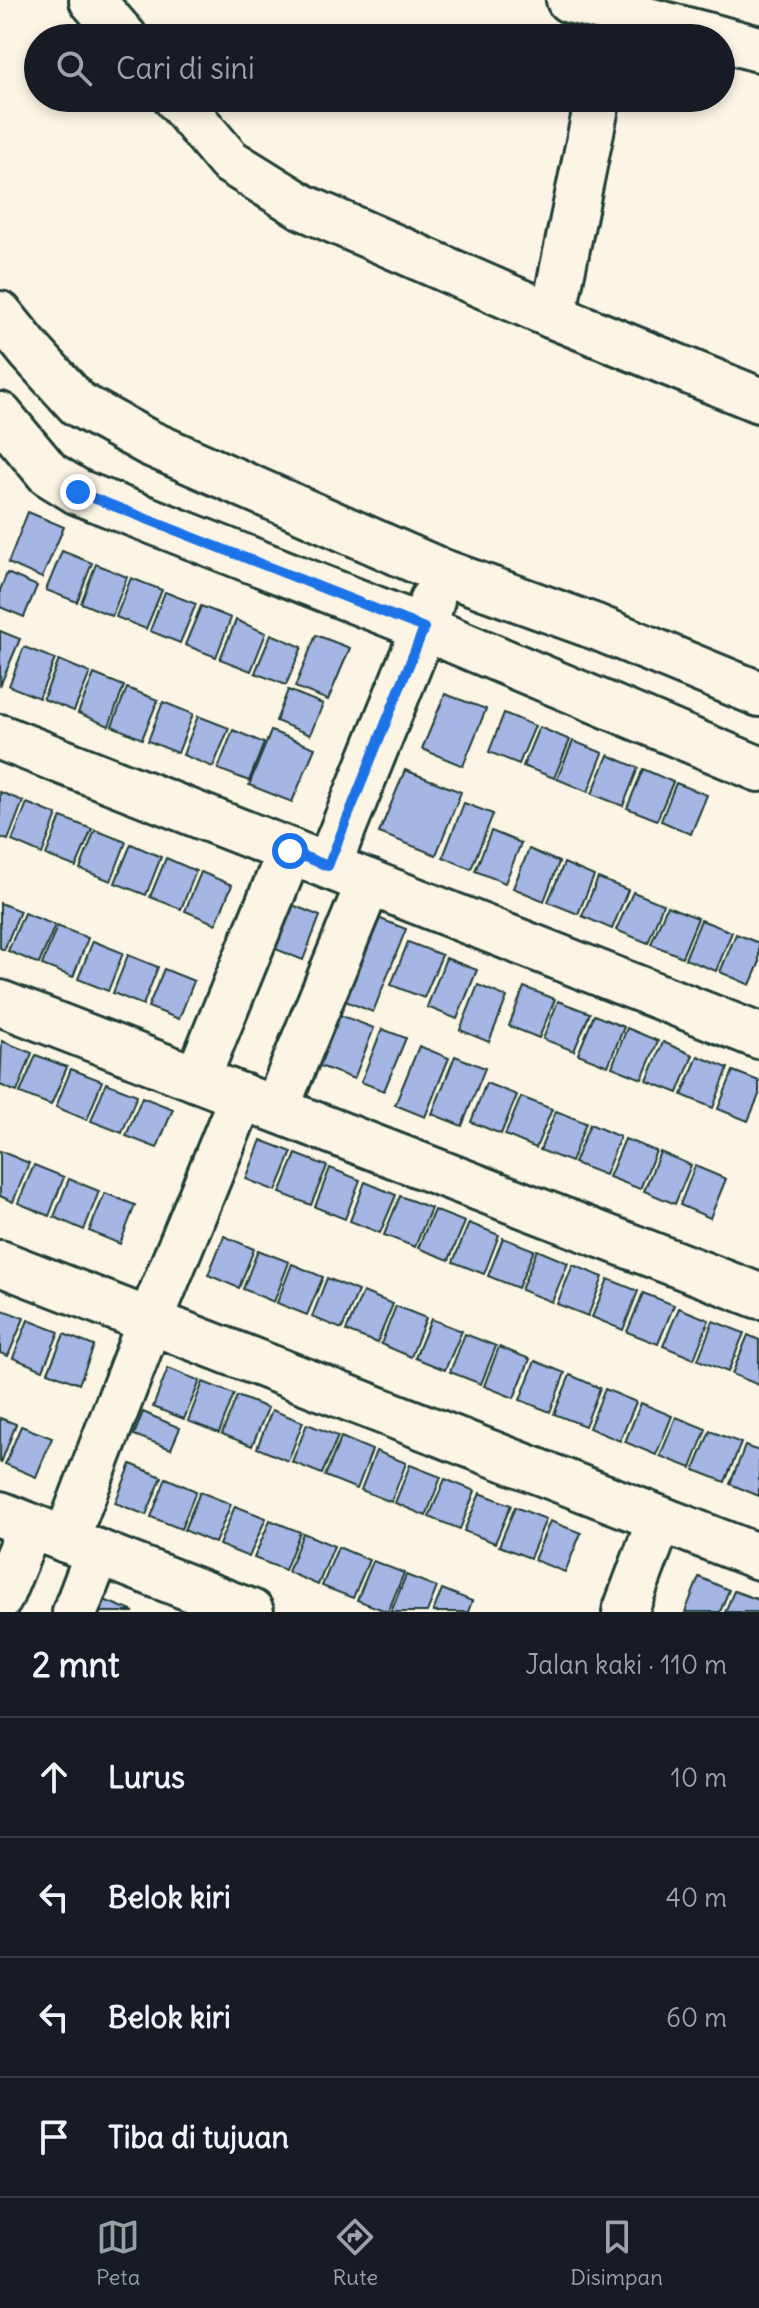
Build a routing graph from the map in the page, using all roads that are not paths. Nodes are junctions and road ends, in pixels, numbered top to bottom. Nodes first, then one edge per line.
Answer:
1 (92, 0) edge
2 (569, 0) edge
3 (614, 16) edge
4 (113, 24) edge
5 (652, 24) edge
6 (735, 42) edge
7 (759, 49) edge
8 (188, 112) edge
9 (595, 112) edge
10 (0, 314) edge
11 (553, 316) junction
12 (15, 360) edge
13 (759, 400) edge
14 (0, 415) edge
15 (440, 571) junction
16 (424, 628) junction
17 (759, 694) edge
18 (0, 737) edge
19 (750, 766) edge
20 (759, 801) edge
21 (309, 859) junction
22 (369, 882) junction
23 (0, 1003) edge
24 (759, 1036) edge
25 (197, 1079) junction
26 (259, 1103) junction
27 (0, 1263) edge
28 (755, 1283) edge
29 (150, 1321) junction
30 (660, 1519) junction
31 (48, 1533) edge
32 (759, 1557) edge
33 (0, 1598) edge
34 (75, 1612) edge
35 (251, 1612) edge
36 (625, 1612) edge

1 - 4 street
2 - 3 street
3 - 5 street
6 - 7 street
8 - 11 street
9 - 11 street
10 - 12 street
11 - 13 street
12 - 15 street
14 - 16 street
15 - 16 street
15 - 17 street
16 - 19 street
16 - 21 street
18 - 21 street
19 - 20 street
21 - 22 street
21 - 25 street
22 - 24 street
22 - 26 street
23 - 25 street
25 - 26 street
26 - 28 street
26 - 29 street
27 - 29 street
29 - 30 street
29 - 31 street
30 - 32 street
30 - 36 street
31 - 33 street
31 - 34 street
31 - 35 street

